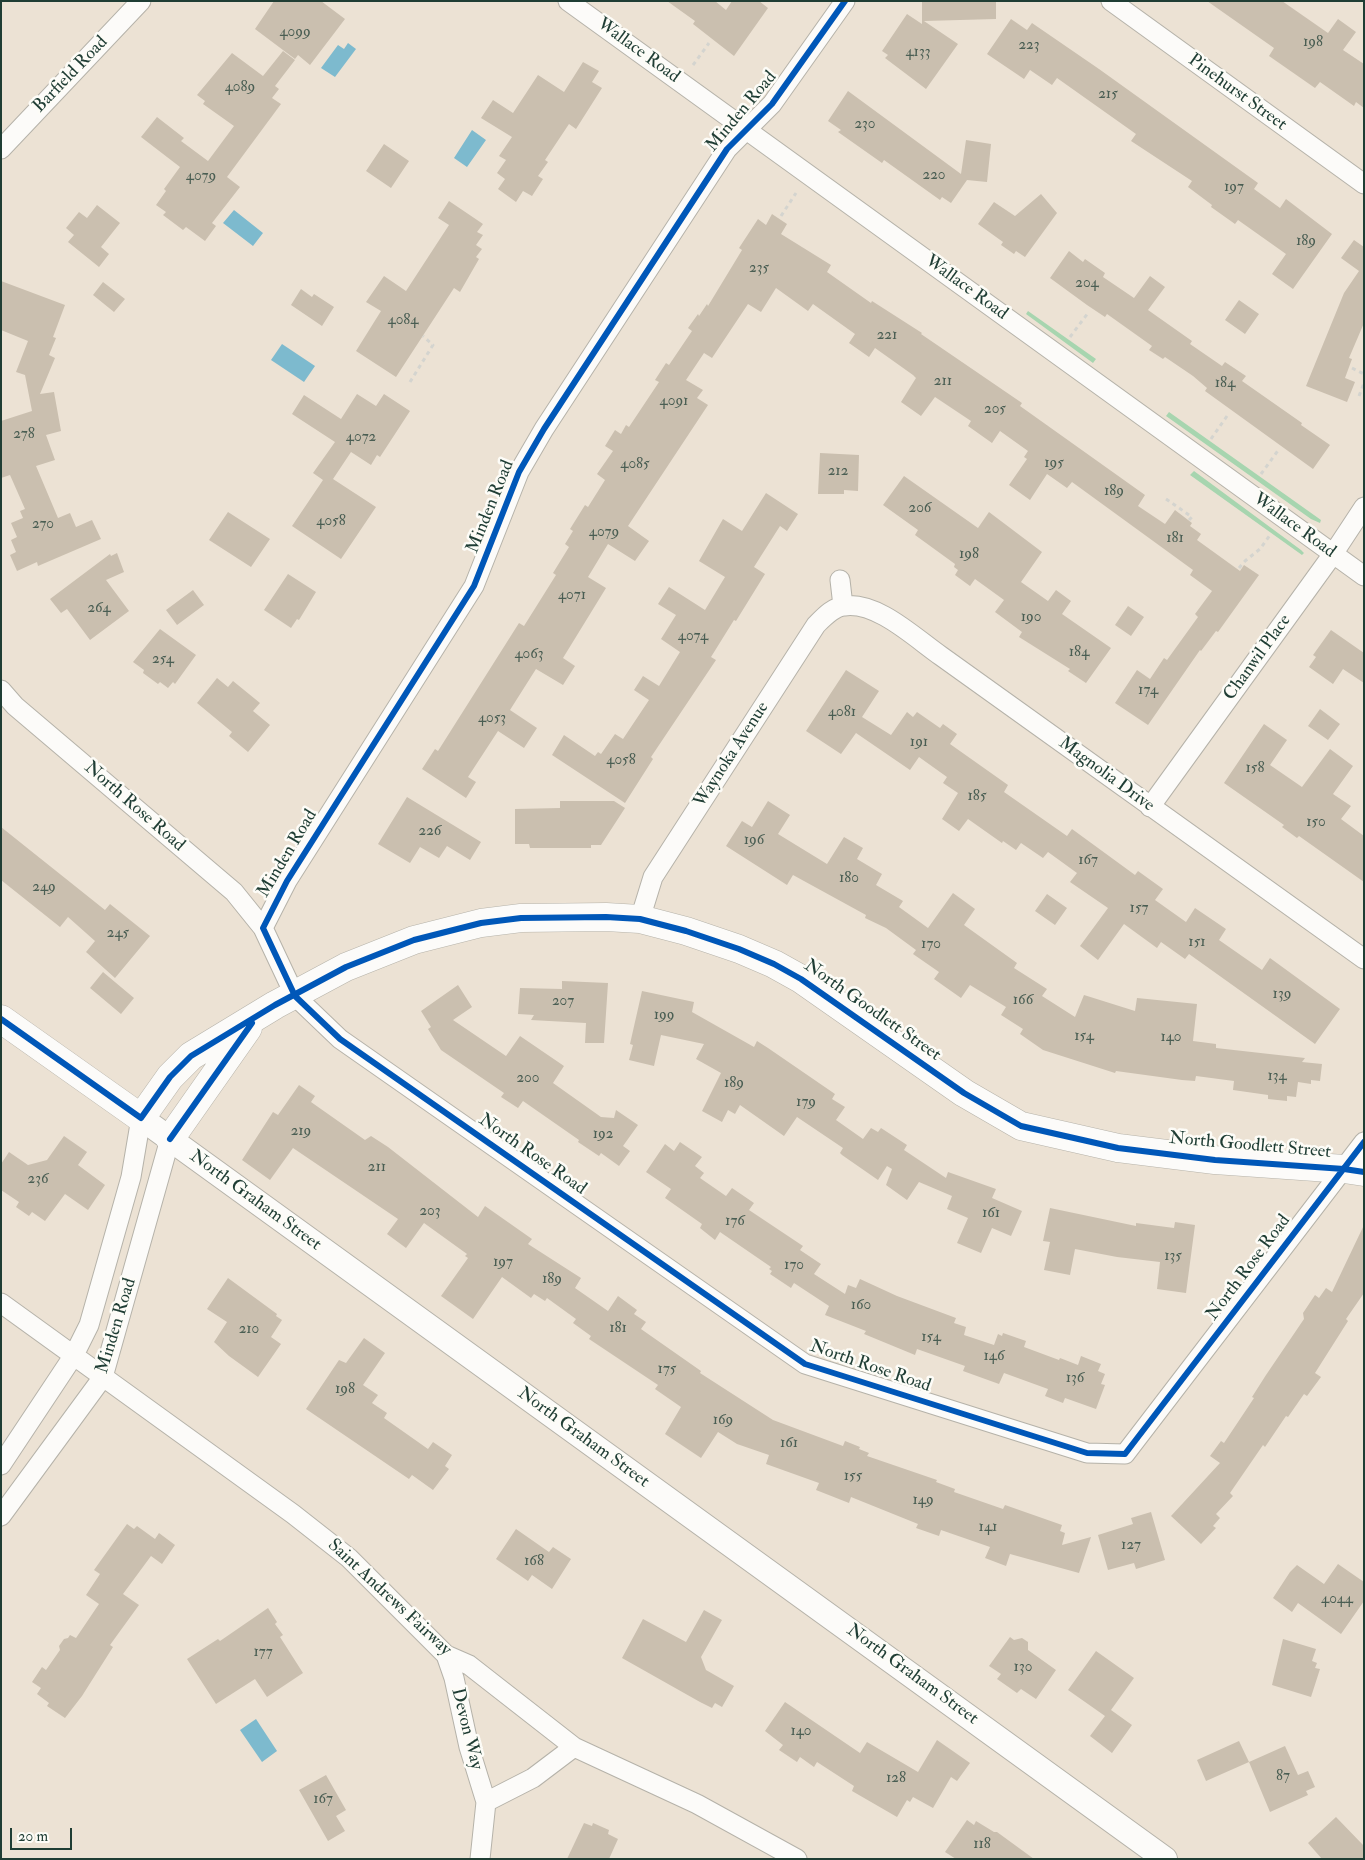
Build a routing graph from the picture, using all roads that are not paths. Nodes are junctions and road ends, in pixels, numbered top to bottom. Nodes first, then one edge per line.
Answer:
1 (141, 1) edge
2 (568, 1) edge
3 (845, 1) edge
4 (1111, 1) edge
5 (745, 129) junction
6 (1, 149) edge
7 (1364, 184) edge
8 (1364, 507) edge
9 (1333, 554) junction
10 (1364, 576) edge
11 (840, 580) dead end
12 (843, 606) junction
13 (1, 690) edge
14 (1150, 807) junction
15 (640, 919) junction
16 (263, 928) junction
17 (1364, 959) edge
18 (295, 996) junction
19 (1, 1018) edge
20 (255, 1019) junction
21 (141, 1118) junction
22 (170, 1139) junction
23 (1364, 1142) edge
24 (1354, 1171) edge
25 (1, 1303) edge
26 (74, 1356) junction
27 (103, 1377) junction
28 (1, 1465) edge
29 (1, 1516) edge
30 (446, 1655) junction
31 (574, 1747) junction
32 (486, 1802) junction
33 (480, 1859) edge
34 (797, 1859) edge
35 (1165, 1859) edge

1 - 6 street, Barfield Road
2 - 5 street, Wallace Road
3 - 5 street, Minden Road
4 - 7 street, Pinehurst Street
5 - 9 street, Wallace Road
5 - 16 street, Minden Road
8 - 9 street, Chanwil Place
9 - 10 street, Wallace Road
9 - 14 street, Chanwil Place
11 - 12 street
12 - 14 street, Magnolia Drive
12 - 15 street, Waynoka Avenue
13 - 16 street, North Rose Road
14 - 17 street, Magnolia Drive
15 - 18 main road, North Goodlett Street
15 - 24 main road, North Goodlett Street
16 - 18 street
18 - 20 main road, North Goodlett Street
18 - 24 street, North Rose Road
19 - 21 main road, North Graham Street
20 - 21 main road, North Goodlett Street
20 - 22 main road, North Goodlett Street
21 - 22 street, North Graham Street
21 - 26 street, Minden Road
22 - 27 street, Minden Road
22 - 35 street, North Graham Street
23 - 24 street
25 - 26 street, Saint Andrews Fairway
26 - 27 street, Saint Andrews Fairway
26 - 28 street, Minden Road
27 - 29 street, Minden Road
27 - 30 street, Saint Andrews Fairway
30 - 31 street, Saint Andrews Fairway
30 - 32 street, Devon Way
31 - 32 street
31 - 34 street, Saint Andrews Fairway
32 - 33 street, Devon Way

